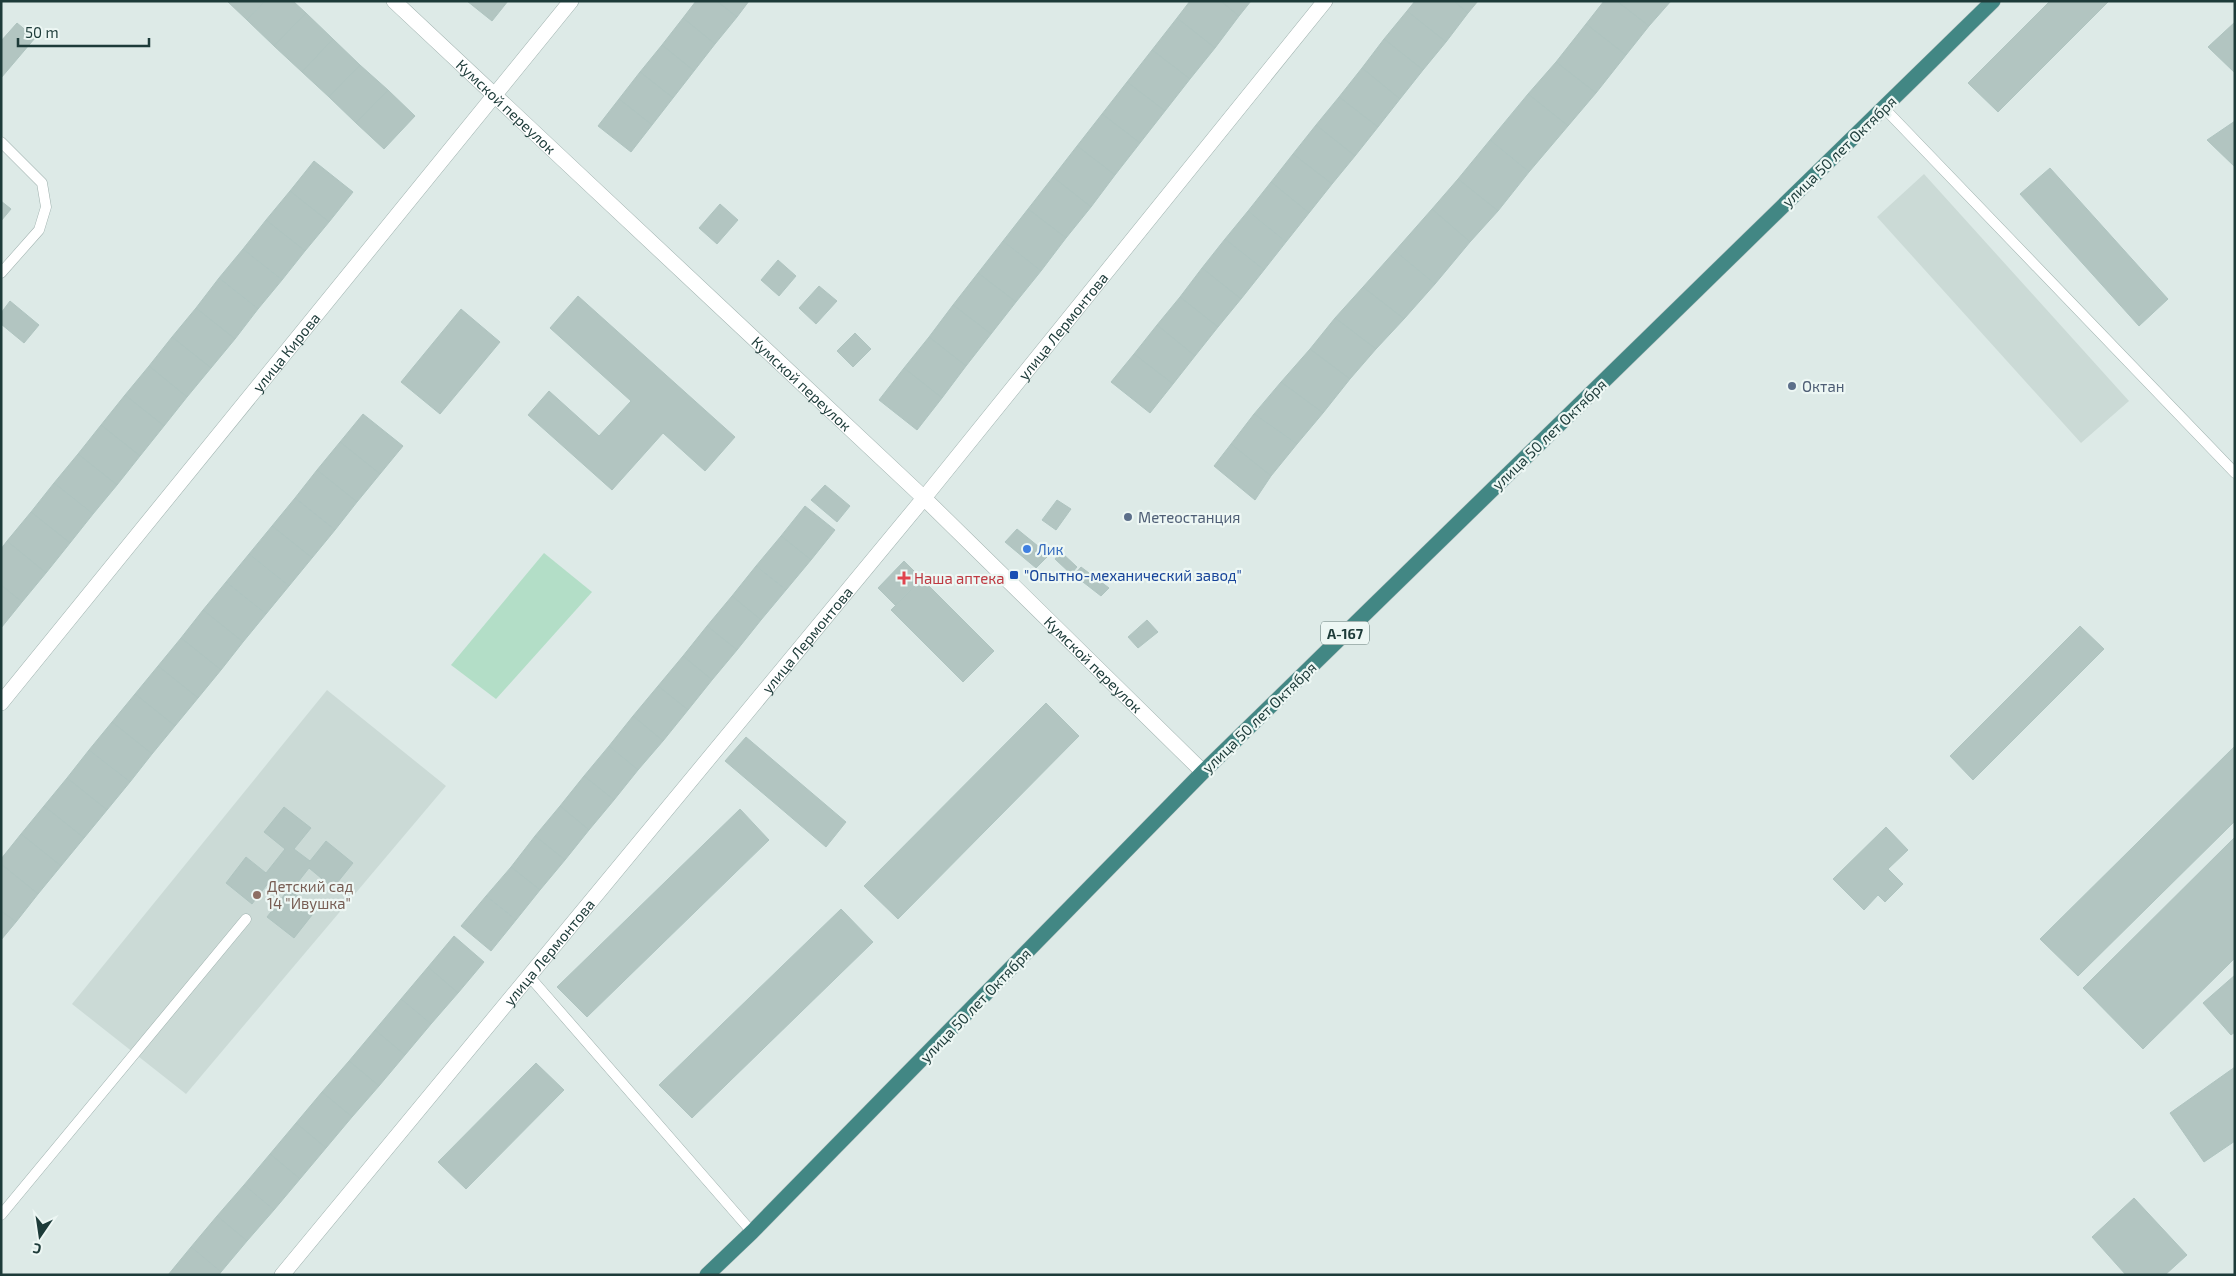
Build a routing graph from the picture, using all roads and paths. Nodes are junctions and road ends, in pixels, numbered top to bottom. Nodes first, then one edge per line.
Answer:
1 (394, 1) edge
2 (571, 1) edge
3 (1325, 1) edge
4 (1993, 1) edge
5 (494, 95) junction
6 (1884, 108) junction
7 (1, 142) edge
8 (1, 273) edge
9 (2235, 473) edge
10 (924, 498) junction
11 (1, 703) edge
12 (1203, 772) junction
13 (246, 919) dead end
14 (529, 976) junction
15 (1, 1215) edge
16 (752, 1232) junction
17 (282, 1275) edge
18 (707, 1275) edge

1 - 5 street, Кумской переулок
2 - 5 street, улица Кирова
3 - 10 street, улица Лермонтова
4 - 6 highway, улица 50 лет Октября / А-167
5 - 10 street, Кумской переулок
5 - 11 street, улица Кирова
6 - 9 lane
6 - 12 highway, улица 50 лет Октября / А-167
7 - 8 lane
10 - 12 street, Кумской переулок
10 - 14 street, улица Лермонтова
12 - 16 highway, улица 50 лет Октября / А-167
13 - 15 lane
14 - 16 lane
14 - 17 street, улица Лермонтова
16 - 18 highway, улица 50 лет Октября / А-167

